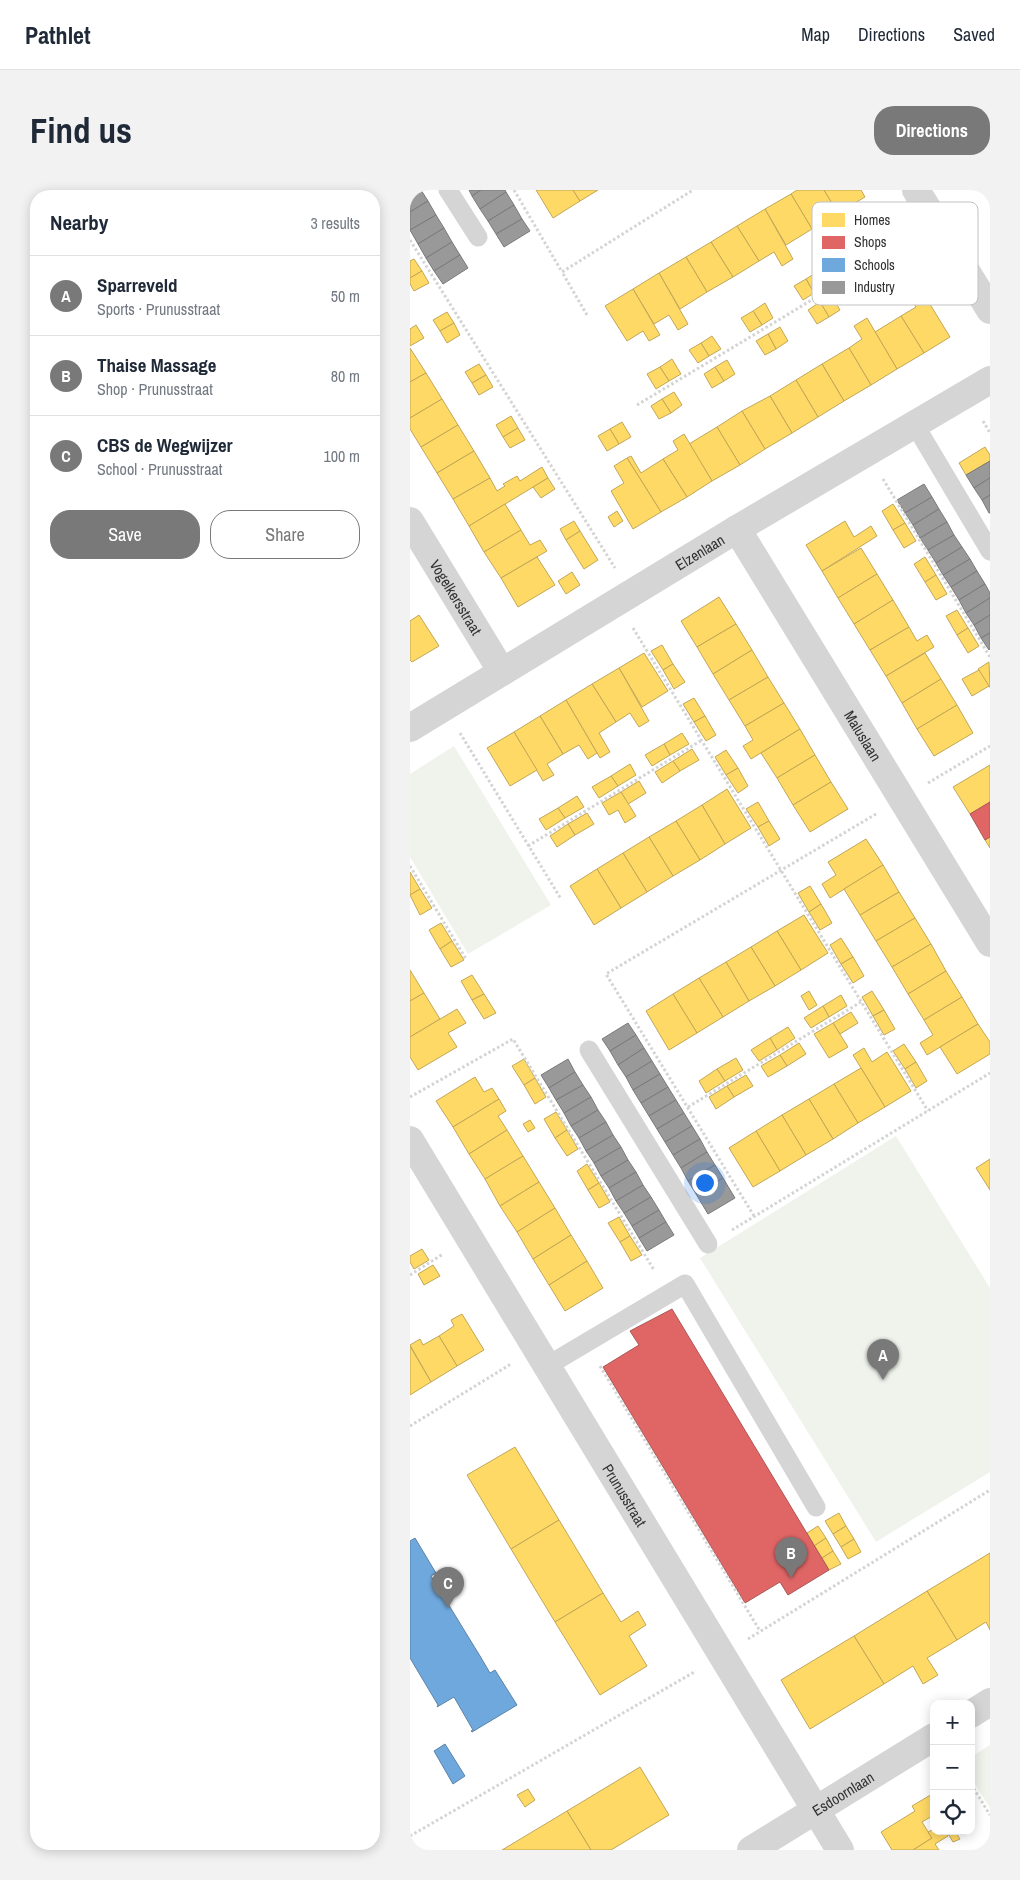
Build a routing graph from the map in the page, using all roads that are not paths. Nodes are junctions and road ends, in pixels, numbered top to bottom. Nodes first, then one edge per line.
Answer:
1 (448, 190) edge
2 (916, 190) edge
3 (923, 202) edge
4 (478, 237) dead end
5 (978, 291) edge
6 (990, 310) edge
7 (990, 380) edge
8 (915, 425) junction
9 (410, 521) edge
10 (737, 529) junction
11 (990, 551) edge
12 (502, 672) junction
13 (410, 728) edge
14 (990, 944) edge
15 (589, 1050) dead end
16 (410, 1140) edge
17 (708, 1244) road end
18 (542, 1357) junction
19 (816, 1506) dead end
20 (990, 1702) edge
21 (975, 1711) edge
22 (930, 1740) edge
23 (816, 1810) junction
24 (750, 1850) edge
25 (840, 1850) edge

1 - 4 lane
2 - 3 street
5 - 6 street
7 - 8 street, Elzenlaan
8 - 10 street, Elzenlaan
8 - 11 lane
9 - 12 street, Vogelkersstraat
10 - 12 street, Elzenlaan
10 - 14 street, Maluslaan
12 - 13 street, Elzenlaan
15 - 17 lane
16 - 18 street, Prunusstraat
18 - 19 lane
18 - 23 street, Prunusstraat
20 - 21 street
22 - 23 street, Esdoornlaan
23 - 24 street, Esdoornlaan
23 - 25 street, Prunusstraat

